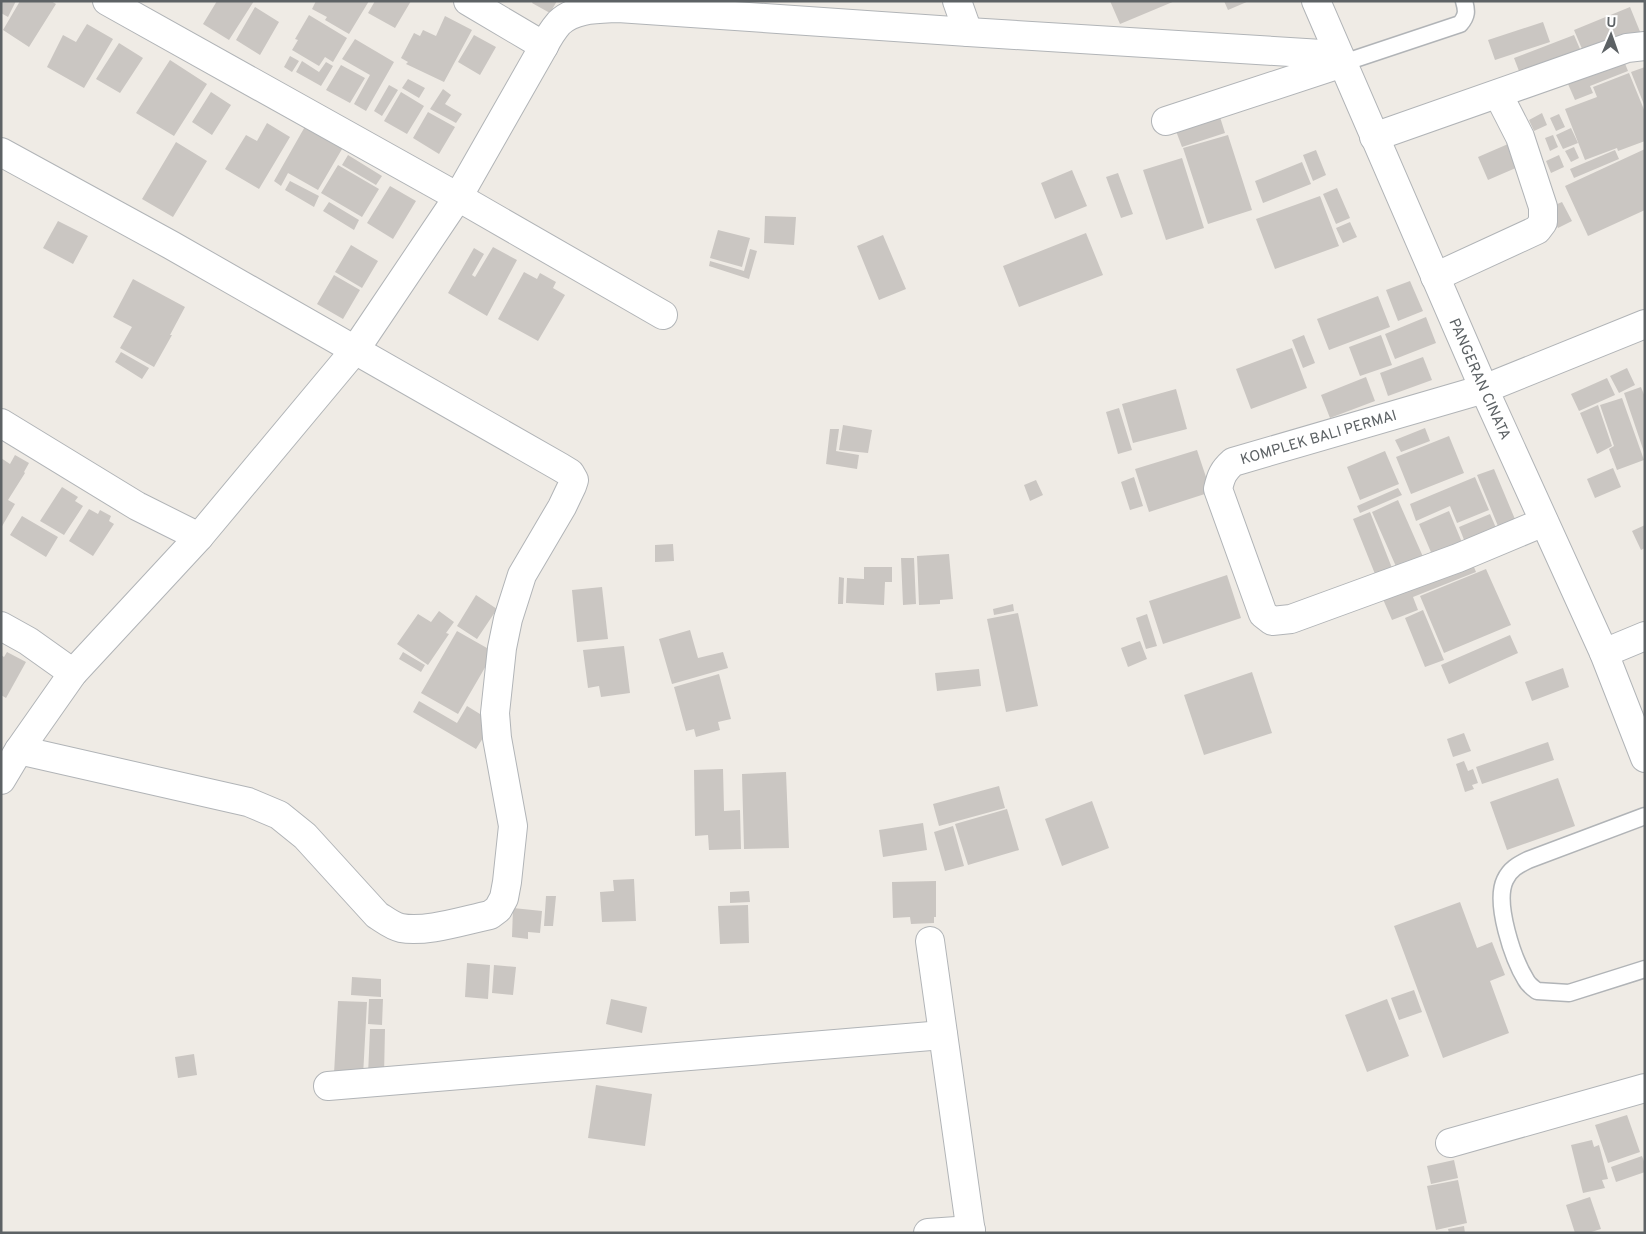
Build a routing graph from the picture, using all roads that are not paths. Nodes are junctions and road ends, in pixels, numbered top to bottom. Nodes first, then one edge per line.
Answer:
1 (108, 1) edge
2 (468, 1) edge
3 (957, 1) edge
4 (1316, 1) edge
5 (1464, 1) edge
6 (968, 32) junction
7 (544, 46) junction
8 (1645, 46) edge
9 (1340, 59) junction
10 (1498, 94) junction
11 (1166, 121) dead end
12 (1374, 137) junction
13 (1, 152) edge
14 (458, 196) junction
15 (1435, 277) junction
16 (663, 315) dead end
17 (1645, 324) edge
18 (354, 350) junction
19 (1484, 389) junction
20 (1, 423) edge
21 (1544, 522) junction
22 (199, 537) junction
23 (1, 626) edge
24 (1645, 636) edge
25 (1604, 653) junction
26 (73, 673) junction
27 (19, 750) junction
28 (1645, 758) edge
29 (1, 780) edge
30 (1645, 816) edge
31 (930, 941) dead end
32 (1645, 968) edge
33 (943, 1034) junction
34 (328, 1086) dead end
35 (1645, 1088) edge
36 (1450, 1143) dead end
37 (971, 1231) edge
38 (928, 1233) edge

1 - 14 street
2 - 7 street
3 - 6 street
4 - 9 street, PANGERAN CINATA
5 - 9 lane
6 - 7 street
6 - 9 street
7 - 14 street
8 - 10 street
9 - 11 street
9 - 12 street, PANGERAN CINATA
10 - 12 street
10 - 15 street
12 - 15 street, PANGERAN CINATA
13 - 18 street
14 - 16 street
14 - 18 street
15 - 19 street, PANGERAN CINATA
17 - 19 street, KOMPLEK BALI PERMAI
18 - 22 street
18 - 27 street
19 - 21 street, PANGERAN CINATA
19 - 21 street, KOMPLEK BALI PERMAI
20 - 22 street
21 - 25 street, PANGERAN CINATA
22 - 26 street
23 - 26 street
24 - 25 street
25 - 28 street, PANGERAN CINATA
26 - 27 street
27 - 29 street
30 - 32 lane
31 - 33 street
33 - 34 street
33 - 37 street
35 - 36 street
37 - 38 street

